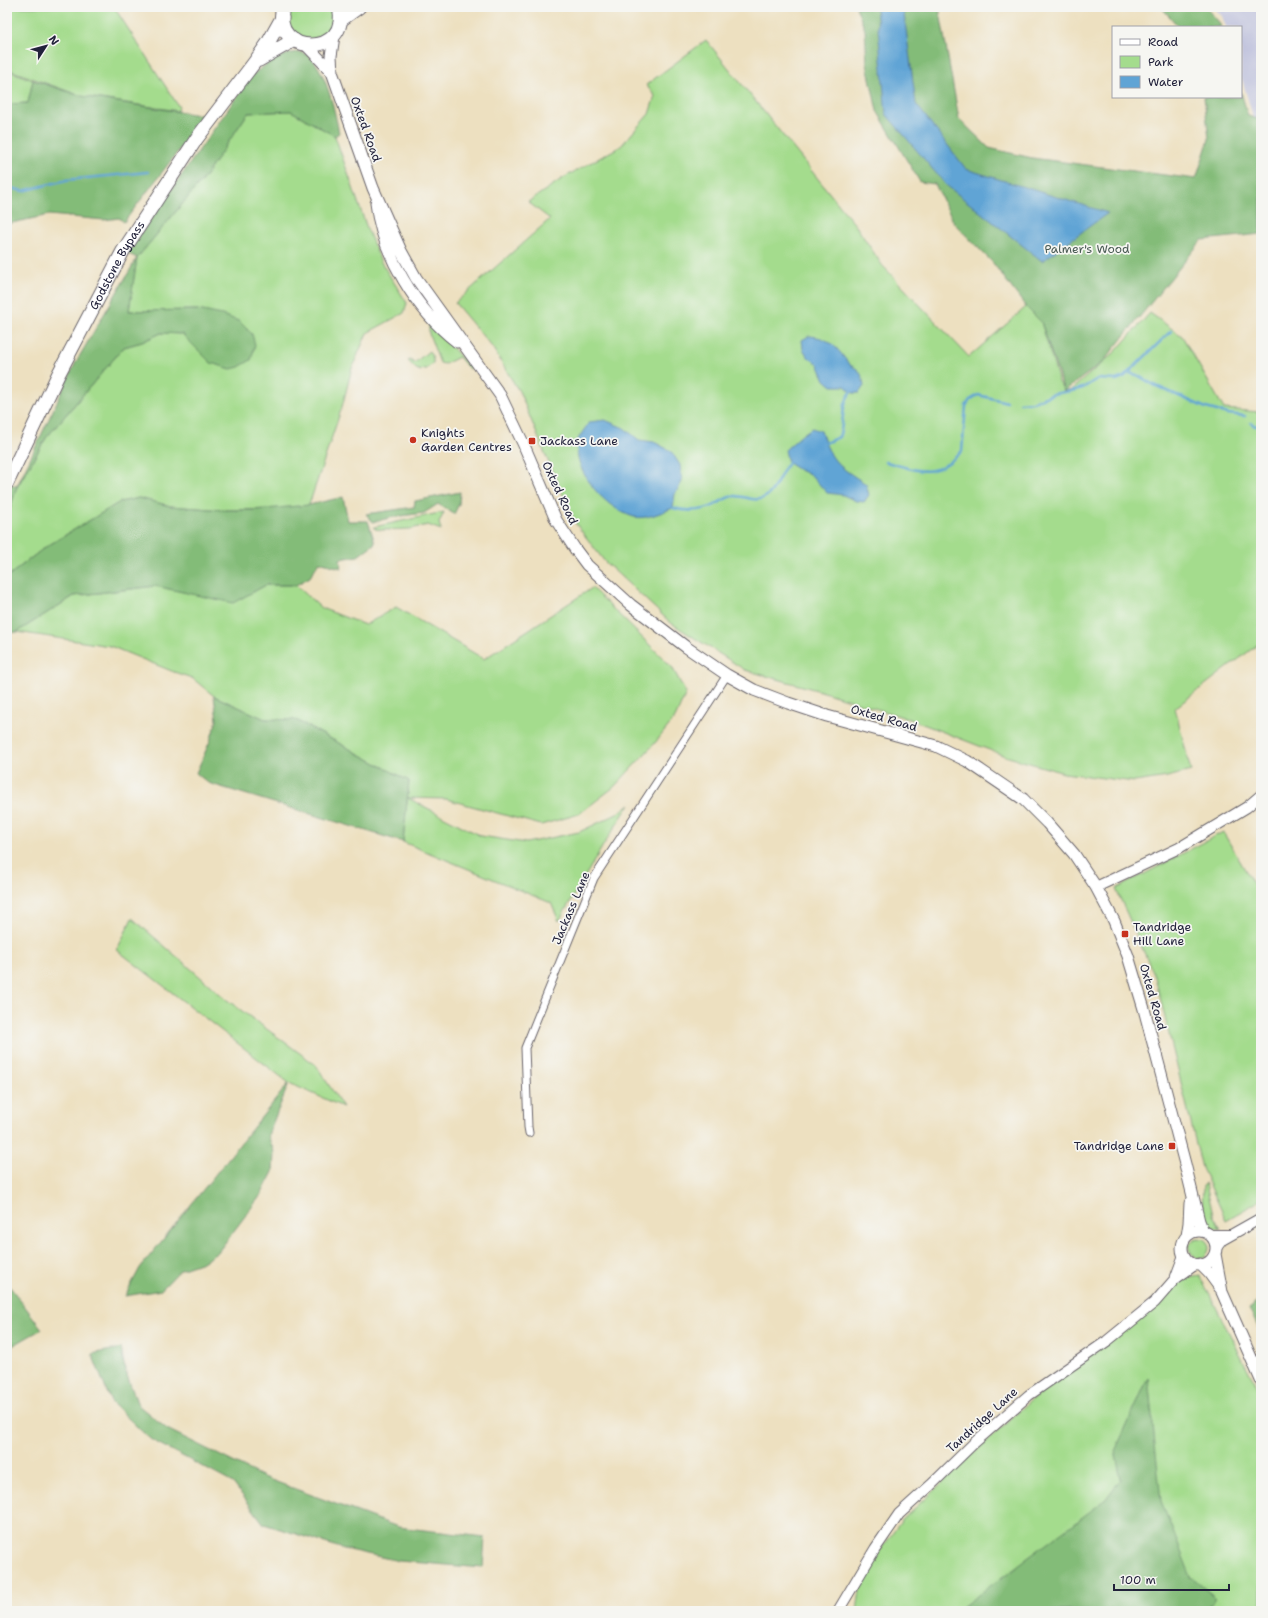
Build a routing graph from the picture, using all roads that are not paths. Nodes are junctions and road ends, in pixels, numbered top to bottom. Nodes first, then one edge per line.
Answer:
1 (359, 7) edge
2 (282, 12) edge
3 (340, 13) edge
4 (334, 36) junction
5 (294, 40) junction
6 (307, 46) junction
7 (254, 63) junction
8 (332, 72) junction
9 (7, 483) edge
10 (727, 676) junction
11 (1261, 796) edge
12 (1096, 887) junction
13 (529, 1133) dead end
14 (1190, 1188) junction
15 (1261, 1218) edge
16 (1207, 1233) junction
17 (1230, 1234) junction
18 (1187, 1236) junction
19 (1215, 1251) junction
20 (1184, 1255) junction
21 (1198, 1264) junction
22 (1175, 1279) junction
23 (1222, 1292) junction
24 (1261, 1380) edge
25 (838, 1611) edge

1 - 3 highway
2 - 5 highway
2 - 7 highway, Godstone Bypass
3 - 4 highway
4 - 6 highway
4 - 8 main road, Oxted Road
5 - 6 highway
5 - 7 highway, Godstone Bypass
6 - 8 main road, Oxted Road
7 - 9 highway, Godstone Bypass
8 - 10 main road, Oxted Road
10 - 12 main road, Oxted Road
10 - 13 street, Jackass Lane
11 - 12 street
12 - 14 main road, Oxted Road
14 - 16 main road, Oxted Road
14 - 18 main road, Oxted Road
15 - 17 street
16 - 17 street
16 - 18 main road
16 - 19 main road
17 - 19 street
18 - 20 main road
19 - 21 main road
19 - 23 main road
20 - 21 main road
20 - 22 street, Tandridge Lane
21 - 22 street, Tandridge Lane
21 - 23 main road
22 - 25 street, Tandridge Lane
23 - 24 main road

